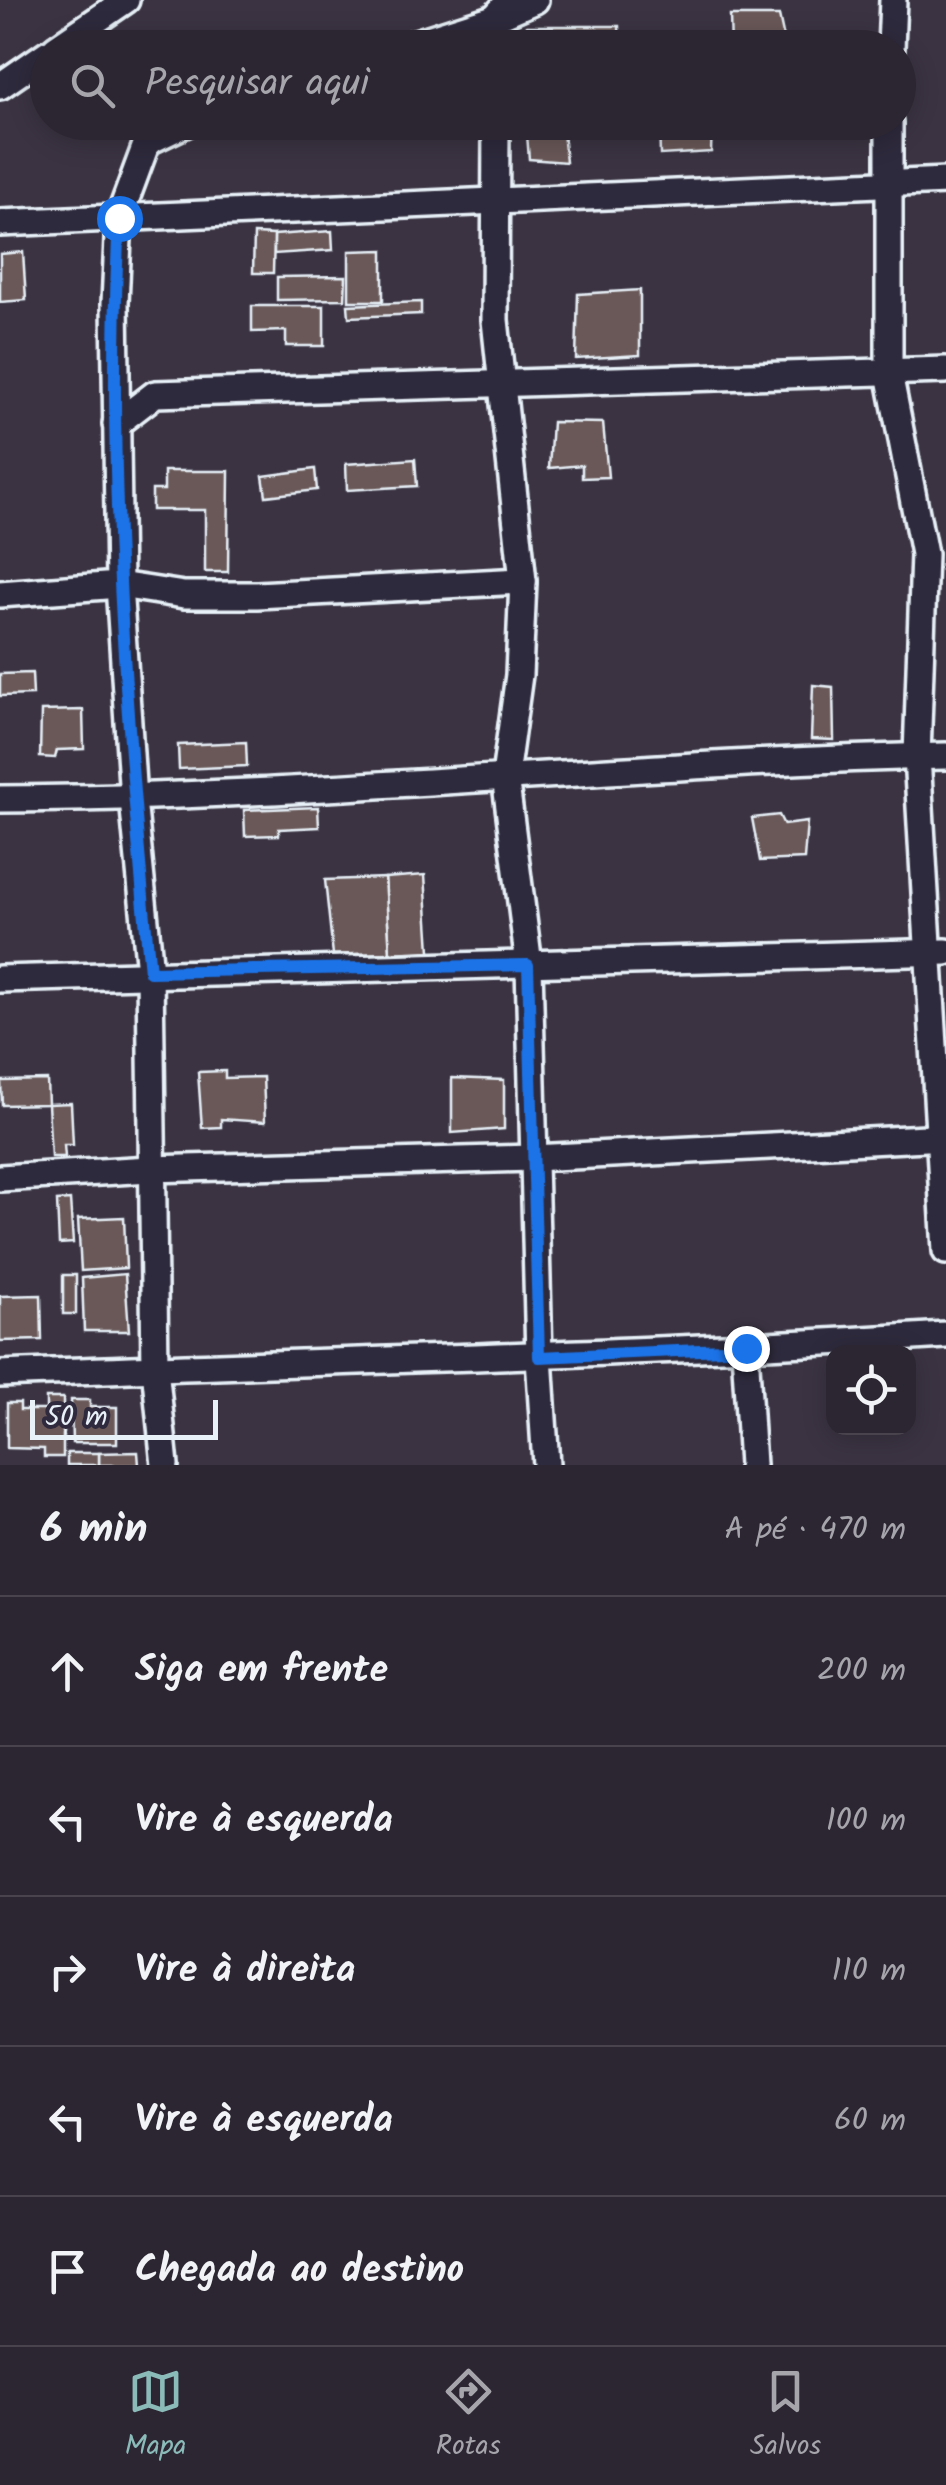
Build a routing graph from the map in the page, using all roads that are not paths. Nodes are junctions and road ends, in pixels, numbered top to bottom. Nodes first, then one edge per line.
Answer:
1 (126, 0) edge
2 (535, 0) edge
3 (893, 0) edge
4 (502, 9) edge
5 (82, 30) edge
6 (447, 30) edge
7 (892, 30) edge
8 (30, 66) edge
9 (0, 86) edge
10 (151, 140) edge
11 (496, 140) edge
12 (888, 140) edge
13 (946, 181) edge
14 (887, 182) junction
15 (498, 199) junction
16 (119, 218) junction
17 (0, 222) edge
18 (946, 370) edge
19 (889, 373) junction
20 (502, 384) junction
21 (116, 424) junction
22 (523, 580) junction
23 (120, 585) junction
24 (0, 594) edge
25 (917, 756) junction
26 (946, 756) edge
27 (505, 776) junction
28 (0, 799) edge
29 (133, 799) junction
30 (937, 952) edge
31 (528, 965) junction
32 (150, 972) junction
33 (0, 979) edge
34 (944, 1137) edge
35 (533, 1158) junction
36 (150, 1169) junction
37 (0, 1178) edge
38 (946, 1251) edge
39 (946, 1335) edge
40 (746, 1348) junction
41 (539, 1357) junction
42 (155, 1368) junction
43 (0, 1374) edge
44 (164, 1465) edge
45 (546, 1465) edge
46 (752, 1465) edge

1 - 5 street
2 - 4 street
3 - 7 street
4 - 6 street
8 - 9 street
10 - 16 street
11 - 15 street
12 - 14 street
13 - 14 street
14 - 15 street
14 - 19 street
15 - 16 street
15 - 20 street
16 - 17 street
16 - 21 street
18 - 19 street
19 - 20 street
19 - 25 street
20 - 21 street
20 - 22 street
21 - 23 street
22 - 23 street
22 - 27 street
23 - 24 street
23 - 29 street
25 - 26 street
25 - 27 street
25 - 30 street
27 - 29 street
27 - 31 street
28 - 29 street
29 - 32 street
30 - 31 street
30 - 34 street
31 - 32 street
31 - 35 street
32 - 33 street
32 - 36 street
34 - 35 street
34 - 38 street
35 - 36 street
35 - 41 street
36 - 37 street
36 - 42 street
39 - 40 street
40 - 41 street
40 - 46 street
41 - 42 street
41 - 45 street
42 - 43 street
42 - 44 street

